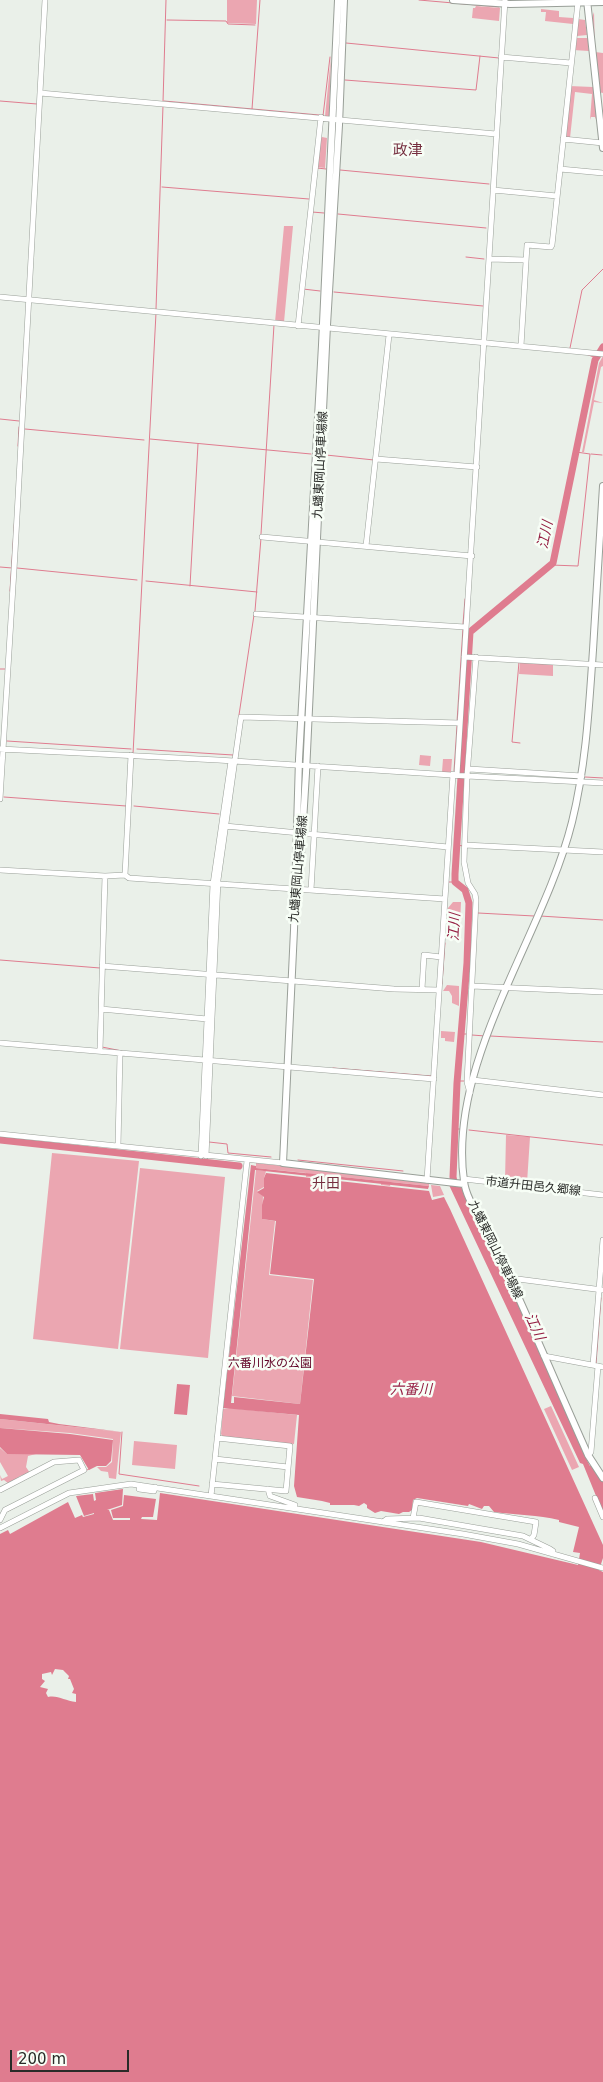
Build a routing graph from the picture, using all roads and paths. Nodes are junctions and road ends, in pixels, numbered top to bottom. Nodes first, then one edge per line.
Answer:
1 (44, 0) edge
2 (338, 0) edge
3 (344, 0) edge
4 (453, 0) edge
5 (587, 1) edge
6 (505, 2) edge
7 (578, 2) junction
8 (603, 2) edge
9 (335, 54) junction
10 (501, 57) junction
11 (570, 63) junction
12 (40, 92) junction
13 (320, 117) junction
14 (335, 119) junction
15 (495, 133) junction
16 (563, 139) junction
17 (603, 143) edge
18 (603, 148) edge
19 (560, 169) junction
20 (603, 173) edge
21 (493, 190) junction
22 (556, 196) junction
23 (489, 258) junction
24 (526, 260) junction
25 (0, 297) edge
26 (29, 300) junction
27 (298, 326) junction
28 (325, 329) junction
29 (389, 334) junction
30 (482, 343) junction
31 (520, 346) junction
32 (603, 354) edge
33 (376, 459) junction
34 (475, 467) junction
35 (603, 486) edge
36 (262, 536) dead end
37 (314, 542) junction
38 (367, 545) junction
39 (470, 556) junction
40 (256, 614) dead end
41 (310, 617) junction
42 (463, 627) junction
43 (464, 657) junction
44 (476, 658) junction
45 (592, 664) junction
46 (603, 665) edge
47 (305, 718) junction
48 (458, 723) junction
49 (2, 749) edge
50 (133, 755) junction
51 (232, 761) junction
52 (303, 765) junction
53 (318, 766) junction
54 (468, 772) junction
55 (456, 774) junction
56 (582, 778) junction
57 (603, 783) edge
58 (0, 799) edge
59 (225, 826) junction
60 (300, 833) junction
61 (314, 834) junction
62 (464, 845) junction
63 (448, 847) junction
64 (563, 850) junction
65 (603, 852) edge
66 (0, 870) edge
67 (105, 876) junction
68 (126, 876) junction
69 (215, 884) junction
70 (297, 889) junction
71 (311, 889) junction
72 (445, 899) junction
73 (441, 957) junction
74 (104, 966) junction
75 (211, 975) junction
76 (291, 981) junction
77 (472, 986) junction
78 (507, 988) junction
79 (422, 989) junction
80 (439, 990) junction
81 (603, 992) edge
82 (102, 1009) junction
83 (207, 1019) junction
84 (0, 1043) edge
85 (100, 1050) junction
86 (122, 1053) junction
87 (208, 1060) junction
88 (287, 1066) junction
89 (434, 1079) junction
90 (473, 1080) junction
91 (470, 1093) junction
92 (603, 1095) edge
93 (0, 1134) edge
94 (118, 1146) junction
95 (203, 1156) junction
96 (247, 1161) junction
97 (282, 1164) junction
98 (427, 1180) junction
99 (463, 1182) junction
100 (603, 1195) edge
101 (603, 1240) edge
102 (510, 1278) junction
103 (601, 1290) edge
104 (544, 1356) junction
105 (597, 1366) edge
106 (217, 1438) junction
107 (588, 1455) junction
108 (215, 1459) junction
109 (288, 1467) junction
110 (603, 1478) edge
111 (212, 1484) junction
112 (155, 1487) junction
113 (139, 1489) dead end
114 (268, 1489) junction
115 (0, 1490) edge
116 (211, 1496) junction
117 (595, 1498) dead end
118 (302, 1508) junction
119 (603, 1517) edge
120 (414, 1518) junction
121 (0, 1520) edge
122 (383, 1522) junction
123 (0, 1528) edge
124 (531, 1539) junction
125 (552, 1554) junction
126 (602, 1567) edge

1 - 12 street
2 - 9 main road, 九蟠東岡山停車場線
3 - 9 main road, 九蟠東岡山停車場線
4 - 6 main road
5 - 7 main road
5 - 8 main road
5 - 17 main road
6 - 7 main road
6 - 10 street
7 - 11 street
9 - 14 main road, 九蟠東岡山停車場線
10 - 11 street
10 - 15 street
11 - 16 street
12 - 13 street
12 - 26 street
13 - 14 street
13 - 27 street
14 - 15 street
14 - 28 main road, 九蟠東岡山停車場線
15 - 21 street
16 - 17 street
16 - 19 street
17 - 18 main road
19 - 20 street
19 - 22 street
21 - 22 street
21 - 23 street
22 - 24 street
23 - 24 street
23 - 30 street
24 - 31 street
25 - 26 street
26 - 27 street
26 - 49 street
27 - 28 street
28 - 29 street
28 - 37 main road, 九蟠東岡山停車場線
29 - 30 street
29 - 33 street
30 - 31 street
30 - 34 street
31 - 32 street
33 - 34 street
33 - 38 street
34 - 39 street
35 - 45 main road, 九蟠東岡山停車場線
36 - 37 street
37 - 38 street
37 - 41 main road, 九蟠東岡山停車場線
38 - 39 street
39 - 42 street
40 - 41 street
41 - 42 street
41 - 47 main road, 九蟠東岡山停車場線
42 - 43 street
43 - 44 street
43 - 48 street
44 - 45 street
44 - 54 street
45 - 46 street
45 - 56 main road, 九蟠東岡山停車場線
47 - 48 street
47 - 51 street
47 - 52 main road, 九蟠東岡山停車場線
48 - 55 street
49 - 50 street
49 - 58 street
50 - 51 street
50 - 68 street
51 - 52 street
51 - 59 street
51 - 69 street
52 - 53 street
52 - 60 main road, 九蟠東岡山停車場線
53 - 55 street
53 - 61 street
54 - 55 street
54 - 56 street
54 - 62 street
55 - 63 street
56 - 57 street
56 - 64 main road, 九蟠東岡山停車場線
59 - 60 street
59 - 69 street
60 - 61 street
60 - 70 main road, 九蟠東岡山停車場線
61 - 63 street
61 - 71 street
62 - 64 street
62 - 77 street
63 - 72 street
64 - 65 street
64 - 78 main road, 九蟠東岡山停車場線
66 - 67 street
67 - 68 street
67 - 74 street
68 - 69 street
69 - 70 street
69 - 75 street
70 - 71 street
70 - 76 main road, 九蟠東岡山停車場線
71 - 72 street
72 - 73 street
73 - 79 street
73 - 80 street
74 - 75 street
74 - 82 street
75 - 76 street
75 - 83 street
75 - 87 street
76 - 79 street
76 - 88 main road, 九蟠東岡山停車場線
77 - 78 street
77 - 91 street
78 - 81 street
78 - 90 main road, 九蟠東岡山停車場線
79 - 80 street
80 - 89 street
82 - 83 street
82 - 85 street
83 - 87 street
84 - 85 street
85 - 86 street
86 - 87 street
86 - 94 street
87 - 88 street
87 - 95 street
88 - 89 street
88 - 97 main road, 九蟠東岡山停車場線
89 - 98 street
90 - 91 main road, 九蟠東岡山停車場線
90 - 92 street
91 - 99 main road, 九蟠東岡山停車場線
93 - 94 street
94 - 95 street
95 - 96 street
96 - 97 street
96 - 106 street
97 - 98 main road
98 - 99 main road
99 - 100 street, 市道升田邑久郷線
99 - 102 main road, 九蟠東岡山停車場線
101 - 103 street
102 - 103 street
102 - 104 main road, 九蟠東岡山停車場線
103 - 105 street
104 - 105 street
104 - 107 main road, 九蟠東岡山停車場線
105 - 107 street
106 - 108 street
106 - 109 street
107 - 110 main road, 九蟠東岡山停車場線
108 - 109 street
108 - 111 street
109 - 114 street
111 - 114 street
111 - 116 street
112 - 113 street
112 - 116 street
112 - 123 street
114 - 118 street
115 - 121 street
116 - 118 street
117 - 119 street
118 - 122 street
120 - 122 street
120 - 124 street
120 - 124 street
122 - 125 street
124 - 125 street
125 - 126 street

